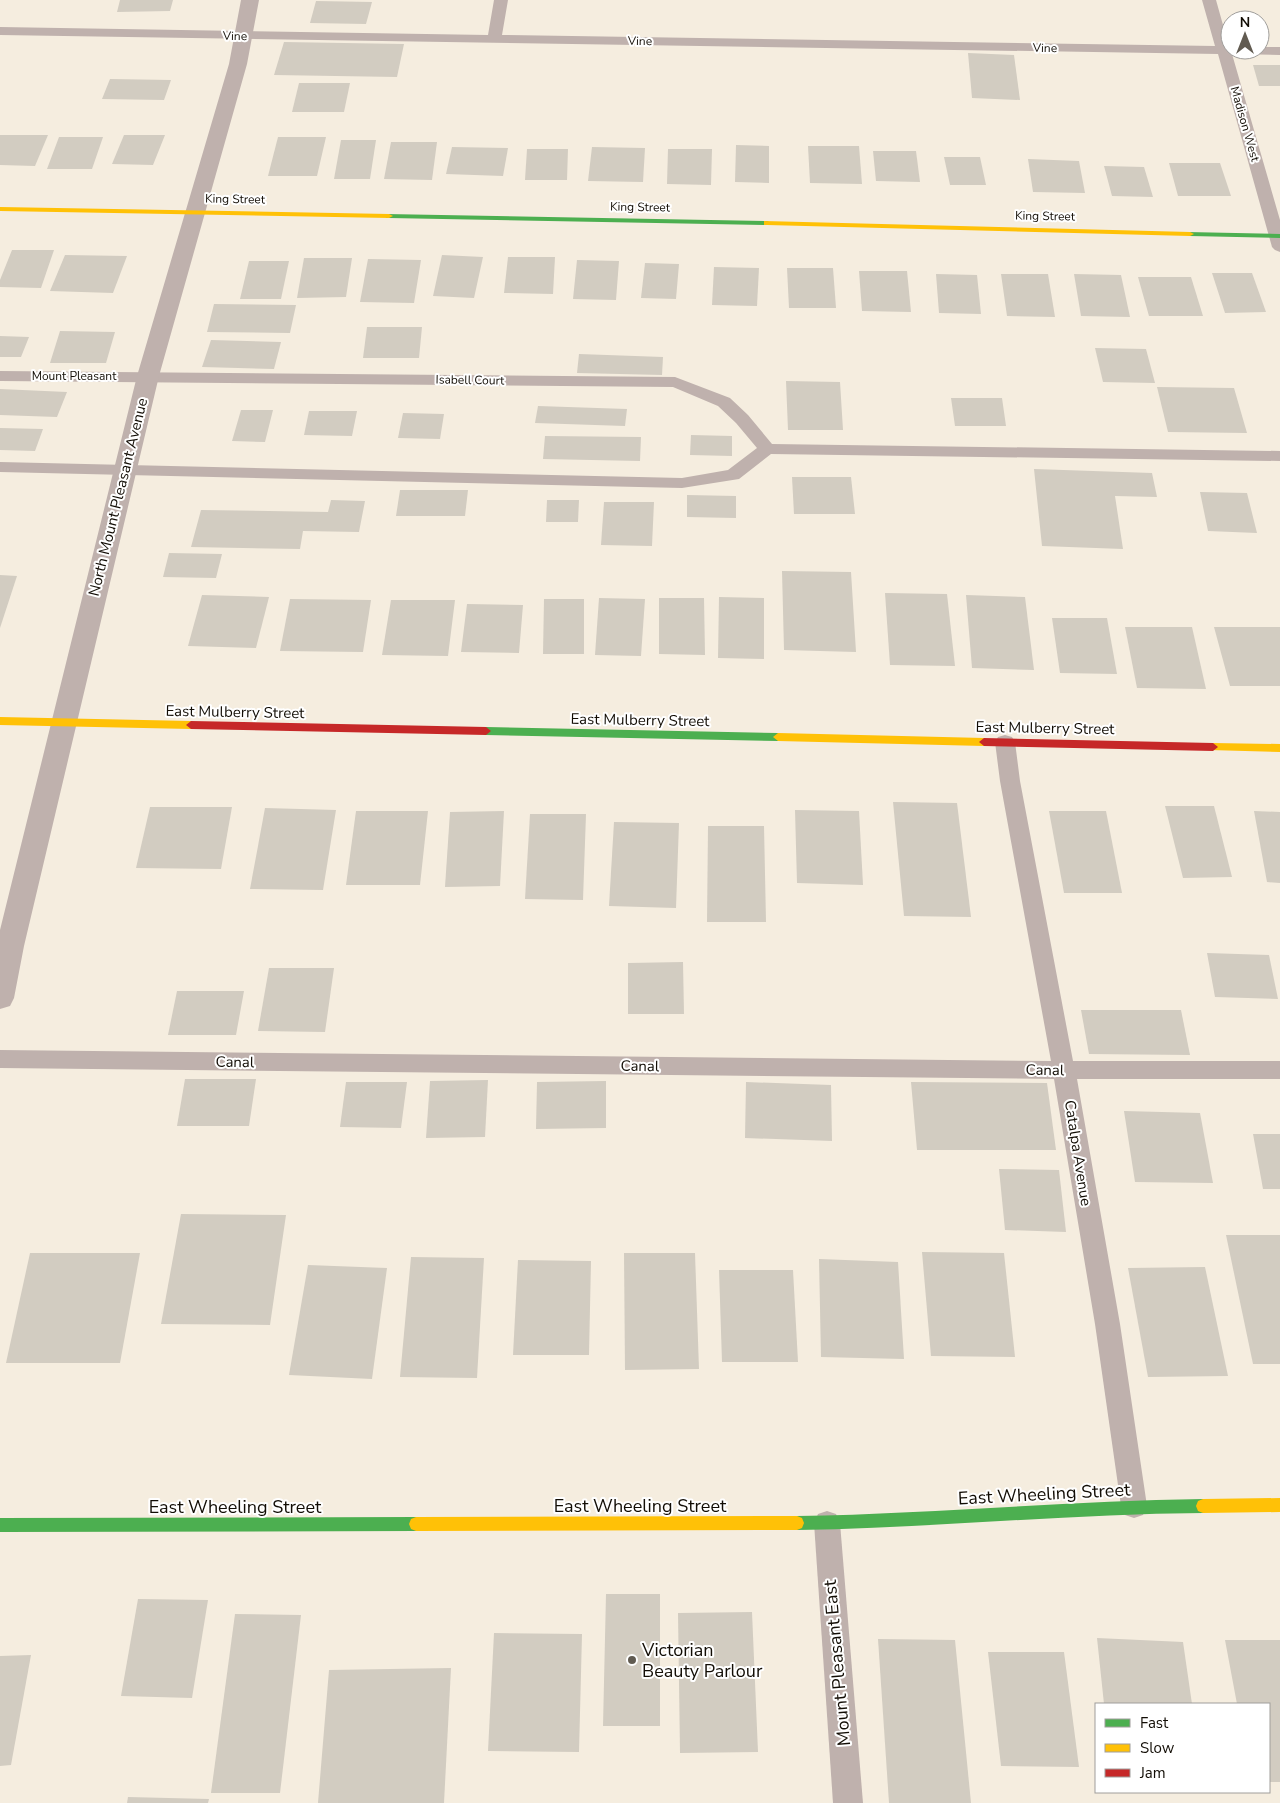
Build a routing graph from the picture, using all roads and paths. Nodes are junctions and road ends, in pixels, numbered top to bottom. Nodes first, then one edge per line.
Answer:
1 (250, 0) edge
2 (501, 0) edge
3 (1209, 0) edge
4 (0, 31) edge
5 (243, 36) junction
6 (1220, 37) edge
7 (494, 39) junction
8 (1220, 50) edge
9 (1227, 60) edge
10 (0, 210) edge
11 (195, 212) junction
12 (1279, 239) edge
13 (0, 376) edge
14 (148, 376) junction
15 (767, 449) junction
16 (1280, 456) edge
17 (0, 467) edge
18 (125, 470) junction
19 (0, 722) edge
20 (64, 724) junction
21 (1005, 742) junction
22 (1280, 748) edge
23 (0, 998) edge
24 (0, 1059) edge
25 (1064, 1070) junction
26 (1280, 1070) edge
27 (1280, 1504) edge
28 (1134, 1506) junction
29 (826, 1523) junction
30 (0, 1525) edge
31 (848, 1803) edge

1 - 5 street, North Mount Pleasant Avenue
2 - 7 lane
3 - 6 lane, Madison West
4 - 5 lane, Vine
5 - 7 lane, Vine
5 - 11 street, North Mount Pleasant Avenue
7 - 8 lane, Vine
9 - 12 lane, Madison West
10 - 11 street, King Street
11 - 12 street, King Street
11 - 14 street, North Mount Pleasant Avenue
13 - 14 lane, Mount Pleasant
14 - 15 lane, Isabell Court
14 - 18 street, North Mount Pleasant Avenue
15 - 16 lane
15 - 18 lane
17 - 18 lane
18 - 20 street, North Mount Pleasant Avenue
19 - 20 street, East Mulberry Street
20 - 21 street, East Mulberry Street
20 - 23 street, North Mount Pleasant Avenue
21 - 22 street, East Mulberry Street
21 - 25 lane, Catalpa Avenue
24 - 25 lane, Canal
25 - 26 lane, Canal
25 - 28 lane, Catalpa Avenue
27 - 28 street, East Wheeling Street
28 - 29 street, East Wheeling Street
29 - 30 street, East Wheeling Street
29 - 31 lane, Mount Pleasant East

